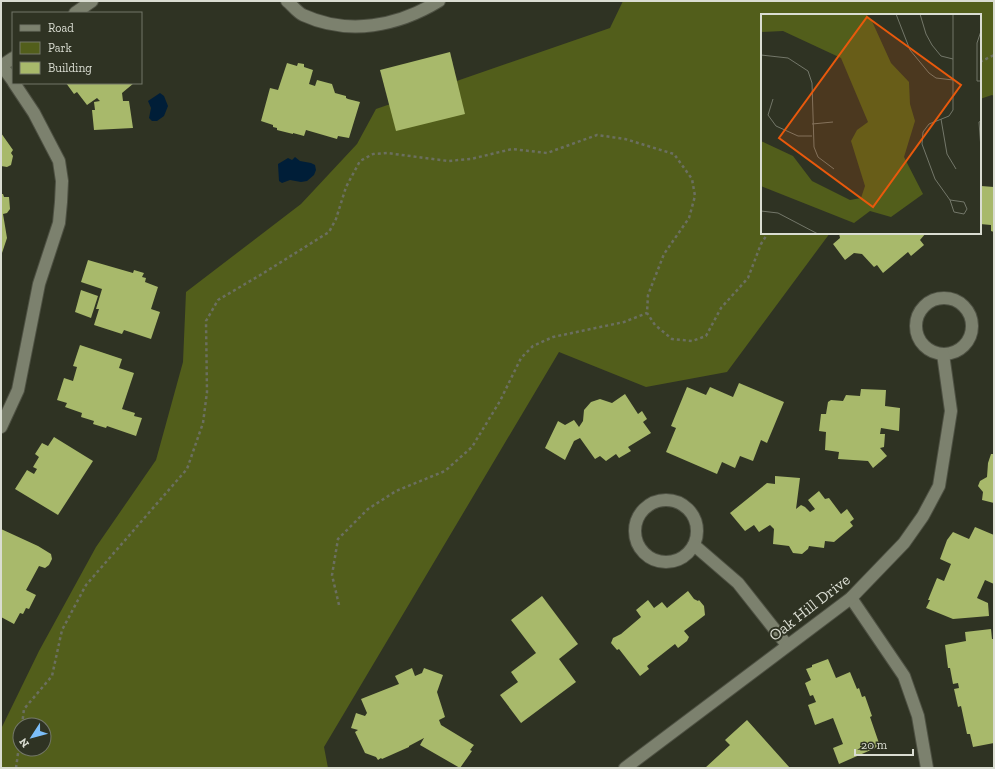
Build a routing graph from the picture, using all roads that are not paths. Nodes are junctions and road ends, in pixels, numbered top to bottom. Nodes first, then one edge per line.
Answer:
1 (92, 1) edge
2 (287, 1) edge
3 (439, 1) edge
4 (77, 12) edge
5 (12, 59) edge
6 (2, 66) edge
7 (12, 79) edge
8 (15, 84) edge
9 (943, 354) junction
10 (1, 427) edge
11 (694, 545) junction
12 (851, 598) junction
13 (787, 645) junction
14 (625, 768) edge
15 (927, 768) edge

1 - 4 street
2 - 3 street
5 - 6 street
6 - 7 street
8 - 10 street
9 - 9 street
9 - 12 street, Oak Hill Drive
11 - 11 street
11 - 13 street
12 - 13 street, Oak Hill Drive
12 - 15 street
13 - 14 street, Oak Hill Drive

